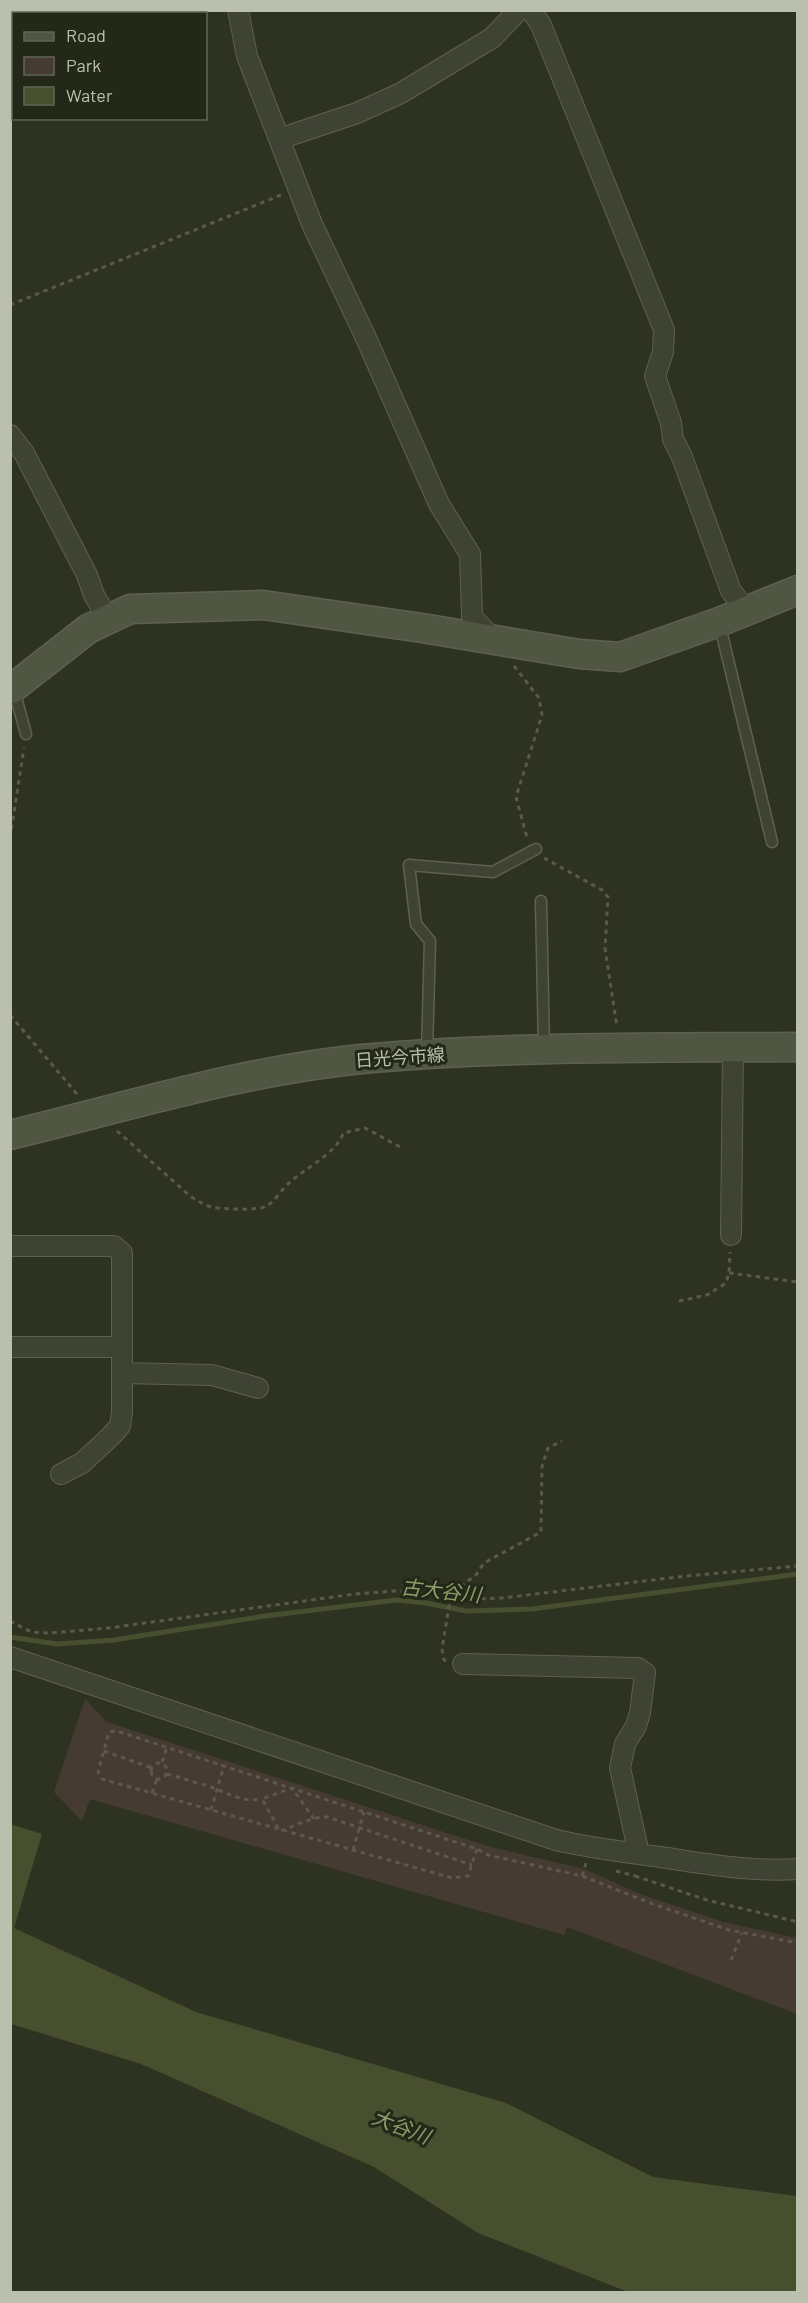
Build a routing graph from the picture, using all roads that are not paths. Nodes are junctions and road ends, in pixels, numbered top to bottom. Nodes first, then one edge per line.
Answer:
1 (238, 10) edge
2 (519, 10) edge
3 (531, 10) edge
4 (279, 139) junction
5 (10, 435) edge
6 (798, 590) edge
7 (747, 611) junction
8 (108, 619) junction
9 (719, 622) junction
10 (494, 640) junction
11 (12, 690) edge
12 (26, 734) road end
13 (772, 842) dead end
14 (536, 849) road end
15 (541, 901) dead end
16 (798, 1047) edge
17 (733, 1048) junction
18 (544, 1050) junction
19 (427, 1055) junction
20 (10, 1135) edge
21 (731, 1235) road end
22 (10, 1246) edge
23 (10, 1347) edge
24 (123, 1347) junction
25 (123, 1373) junction
26 (258, 1388) dead end
27 (61, 1474) dead end
28 (10, 1657) edge
29 (463, 1664) road end
30 (639, 1854) junction
31 (798, 1869) edge

1 - 4 street
2 - 4 street
3 - 7 street
4 - 10 street
5 - 8 street
6 - 7 street
7 - 9 street
8 - 10 street
8 - 11 street
9 - 10 street
9 - 13 lane
11 - 12 lane
14 - 19 lane
15 - 18 lane
16 - 17 street, 日光今市線
17 - 18 street, 日光今市線
17 - 21 street
18 - 19 street, 日光今市線
19 - 20 street, 日光今市線
22 - 24 street
23 - 24 street
24 - 25 street
25 - 26 street
25 - 27 street
28 - 30 street
29 - 30 street
30 - 31 street

